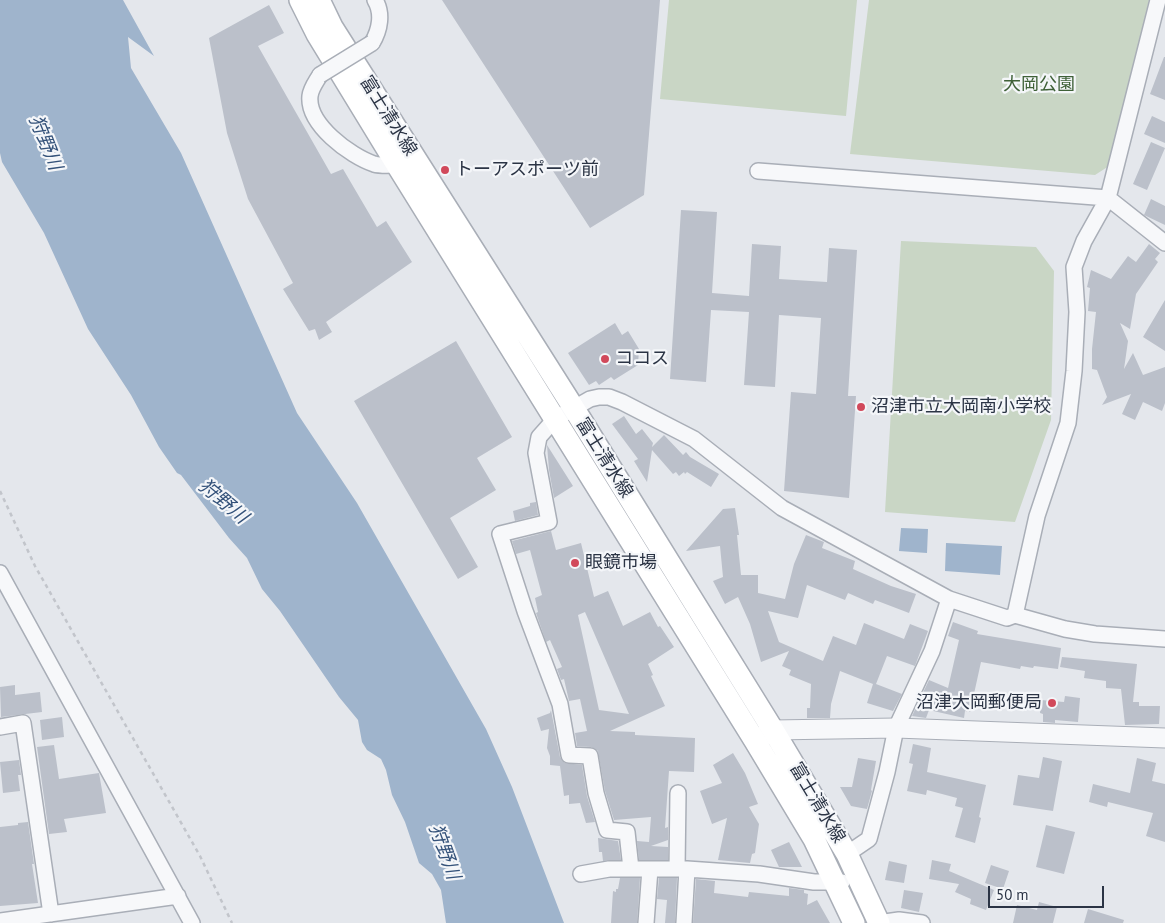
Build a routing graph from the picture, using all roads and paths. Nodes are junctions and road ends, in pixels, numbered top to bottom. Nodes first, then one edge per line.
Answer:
1 (300, 0) edge
2 (318, 0) edge
3 (375, 0) edge
4 (1158, 0) edge
5 (397, 165) junction
6 (758, 171) dead end
7 (1108, 198) junction
8 (1165, 242) edge
9 (573, 408) junction
10 (555, 419) junction
11 (0, 491) edge
12 (2, 582) edge
13 (949, 599) junction
14 (1015, 615) junction
15 (1165, 639) edge
16 (0, 727) edge
17 (896, 728) junction
18 (773, 730) junction
19 (1165, 738) edge
20 (755, 740) junction
21 (678, 793) dead end
22 (847, 854) junction
23 (631, 869) junction
24 (650, 869) junction
25 (682, 869) junction
26 (581, 874) dead end
27 (859, 881) junction
28 (835, 882) junction
29 (178, 896) junction
30 (52, 914) junction
31 (80, 916) edge
32 (0, 921) edge
33 (192, 923) edge
34 (232, 923) edge
35 (646, 923) edge
36 (684, 923) edge
37 (854, 923) edge
38 (878, 923) edge
39 (922, 923) edge

1 - 5 main road, 富士清水線
2 - 9 main road, 富士清水線
3 - 5 street, bridge
4 - 7 street
5 - 10 main road, 富士清水線
6 - 7 street
7 - 8 street
7 - 14 street
9 - 10 street
9 - 13 street
9 - 18 main road, 富士清水線
10 - 20 main road, 富士清水線
10 - 23 street
11 - 34 path
12 - 29 street
13 - 14 street
13 - 17 street
14 - 15 street
16 - 30 street
17 - 18 street
17 - 19 street
17 - 22 street
18 - 20 street
18 - 22 main road, 富士清水線
20 - 28 main road, 富士清水線
21 - 25 street
22 - 27 main road, 富士清水線
23 - 24 street
23 - 26 street
24 - 25 street
24 - 35 street
25 - 28 street
25 - 36 street
27 - 28 street
27 - 38 main road, 富士清水線
28 - 37 main road, 富士清水線
29 - 31 street
29 - 33 street
30 - 31 street
30 - 32 street
38 - 39 street

